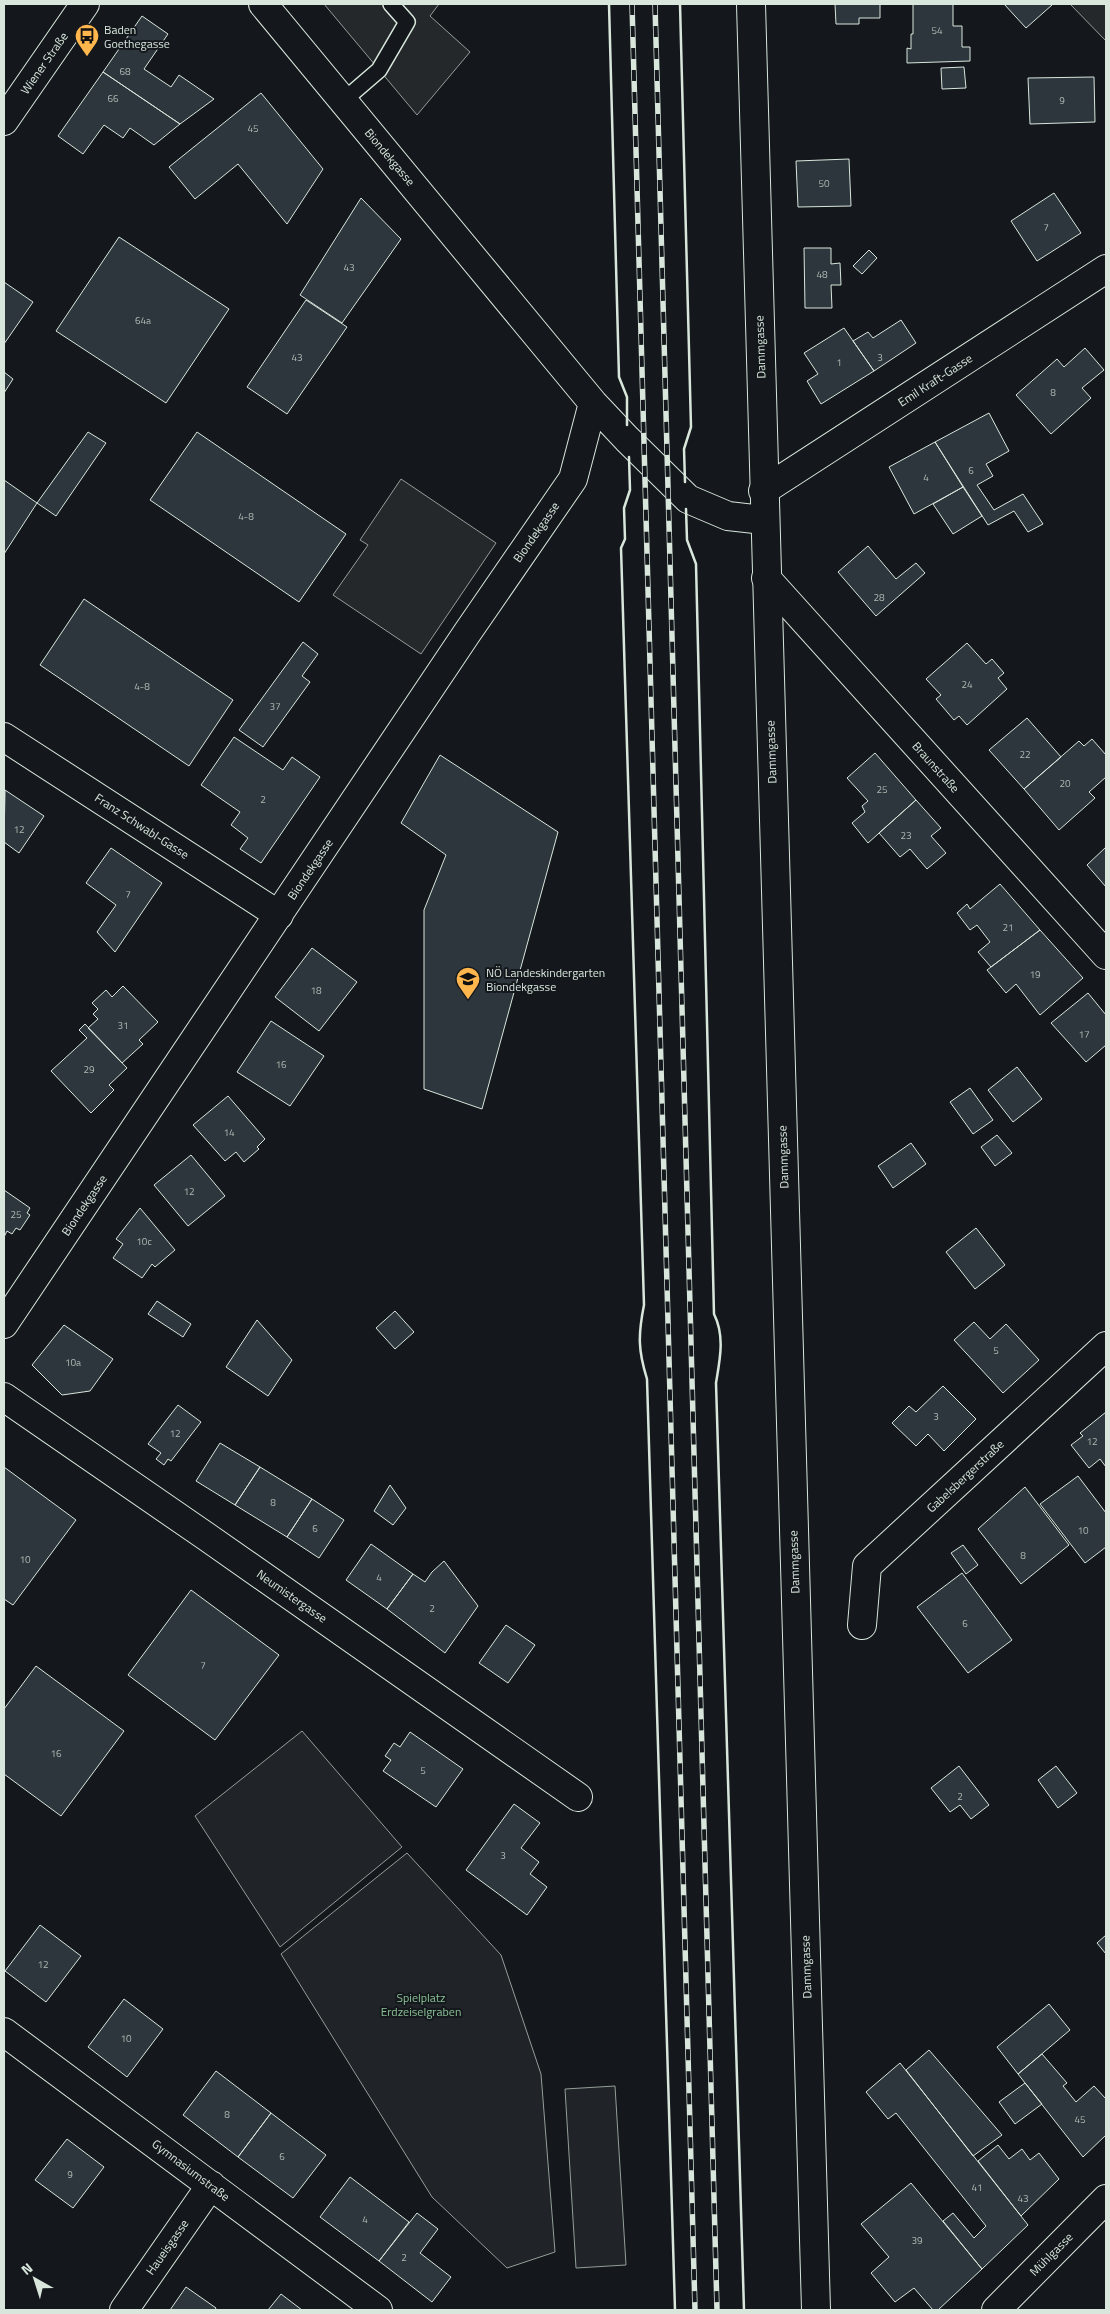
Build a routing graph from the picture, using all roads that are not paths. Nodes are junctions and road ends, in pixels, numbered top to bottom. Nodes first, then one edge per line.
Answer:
1 (85, 4) edge
2 (263, 4) edge
3 (391, 4) edge
4 (751, 4) edge
5 (343, 100) junction
6 (4, 122) edge
7 (1106, 269) edge
8 (593, 403) junction
9 (763, 490) junction
10 (764, 520) junction
11 (766, 578) junction
12 (4, 737) edge
13 (279, 916) junction
14 (1106, 955) edge
15 (4, 1324) edge
16 (1106, 1346) edge
17 (4, 1397) edge
18 (862, 1624) dead end
19 (578, 1797) dead end
20 (4, 2032) edge
21 (211, 2185) junction
22 (1106, 2198) edge
23 (124, 2310) edge
24 (378, 2310) edge
25 (816, 2310) edge
26 (996, 2310) edge

1 - 6 street, Wiener Straße
2 - 5 street, Biondekgasse
3 - 5 lane
4 - 9 street, Dammgasse
5 - 8 street, Biondekgasse
7 - 9 street, Emil Kraft-Gasse
8 - 10 street, Biondekgasse
8 - 13 street, Biondekgasse
9 - 10 street, Dammgasse
10 - 11 street, Dammgasse
11 - 14 street, Braunstraße
11 - 25 street, Dammgasse
12 - 13 street, Franz Schwabl-Gasse
13 - 15 street, Biondekgasse
16 - 18 street, Gabelsbergerstraße
17 - 19 street, Neumistergasse
20 - 21 street, Gymnasiumstraße
21 - 23 street, Haueisgasse
21 - 24 street, Gymnasiumstraße
22 - 26 street, Mühlgasse

